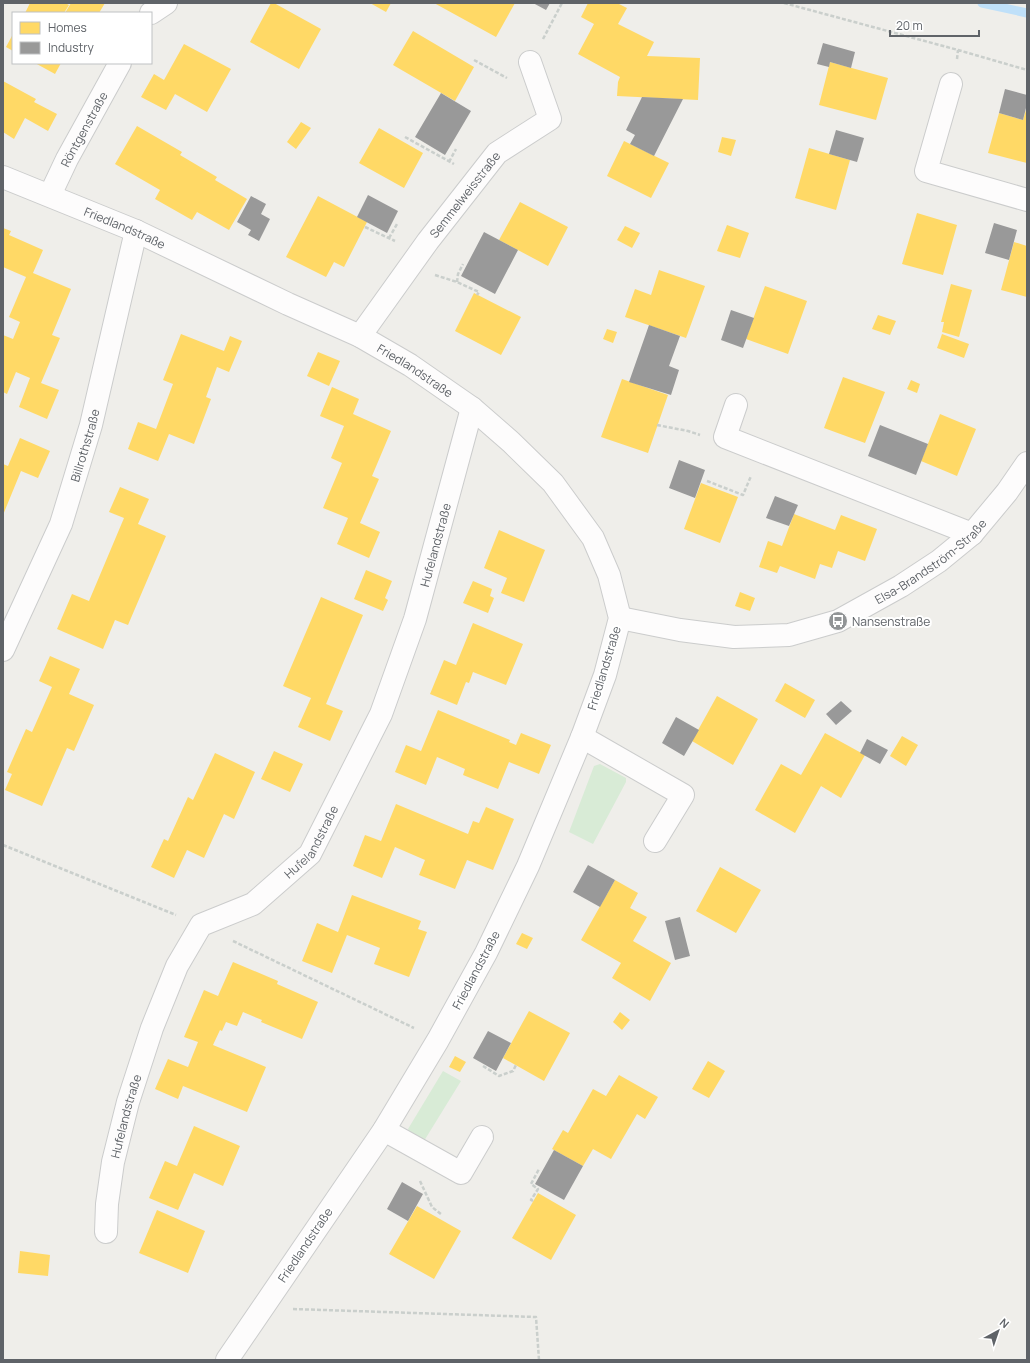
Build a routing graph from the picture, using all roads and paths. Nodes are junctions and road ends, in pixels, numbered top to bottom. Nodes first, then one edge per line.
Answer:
1 (166, 3) edge
2 (562, 3) edge
3 (784, 3) edge
4 (152, 12) edge
5 (530, 62) joint
6 (119, 64) edge
7 (1027, 70) edge
8 (951, 84) dead end
9 (406, 137) dead end
10 (456, 149) dead end
11 (449, 162) junction
12 (3, 177) edge
13 (476, 180) junction
14 (50, 195) junction
15 (1027, 200) edge
16 (397, 224) dead end
17 (365, 226) dead end
18 (136, 231) junction
19 (389, 238) junction
20 (416, 258) junction
21 (463, 264) dead end
22 (457, 282) junction
23 (477, 295) dead end
24 (360, 336) junction
25 (736, 405) dead end
26 (472, 408) junction
27 (657, 425) dead end
28 (706, 437) dead end
29 (761, 451) junction
30 (1027, 463) edge
31 (707, 481) dead end
32 (972, 534) junction
33 (620, 618) junction
34 (3, 650) edge
35 (582, 737) junction
36 (655, 841) dead end
37 (516, 1065) dead end
38 (483, 1066) dead end
39 (384, 1130) junction
40 (482, 1137) dead end
41 (539, 1169) dead end
42 (418, 1179) dead end
43 (533, 1202) dead end
44 (442, 1215) dead end
45 (106, 1232) dead end
46 (268, 1300) junction
47 (227, 1360) edge
48 (539, 1360) edge

1 - 4 street
2 - 5 path
3 - 7 path
5 - 13 street, Semmelweisstraße
6 - 14 street, Röntgenstraße
8 - 15 street
9 - 11 path
10 - 11 path
11 - 13 path
12 - 14 street, Friedlandstraße
13 - 20 street, Semmelweisstraße
14 - 18 street, Friedlandstraße
16 - 19 path
17 - 19 path
18 - 24 street, Friedlandstraße
18 - 34 street, Billrothstraße
19 - 20 path
20 - 22 path
20 - 24 street, Semmelweisstraße
21 - 22 path
22 - 23 path
24 - 26 street, Friedlandstraße
25 - 29 street
26 - 33 street, Friedlandstraße
26 - 45 street, Hufelandstraße
27 - 28 path
29 - 31 path
29 - 32 street
30 - 32 street, Elsa-Brandström-Straße
32 - 33 street, Elsa-Brandström-Straße
33 - 35 street, Friedlandstraße
35 - 36 street
35 - 39 street, Friedlandstraße
37 - 38 path
39 - 40 street
39 - 46 street, Friedlandstraße
41 - 43 path
42 - 44 path
46 - 47 street, Friedlandstraße
46 - 48 path

